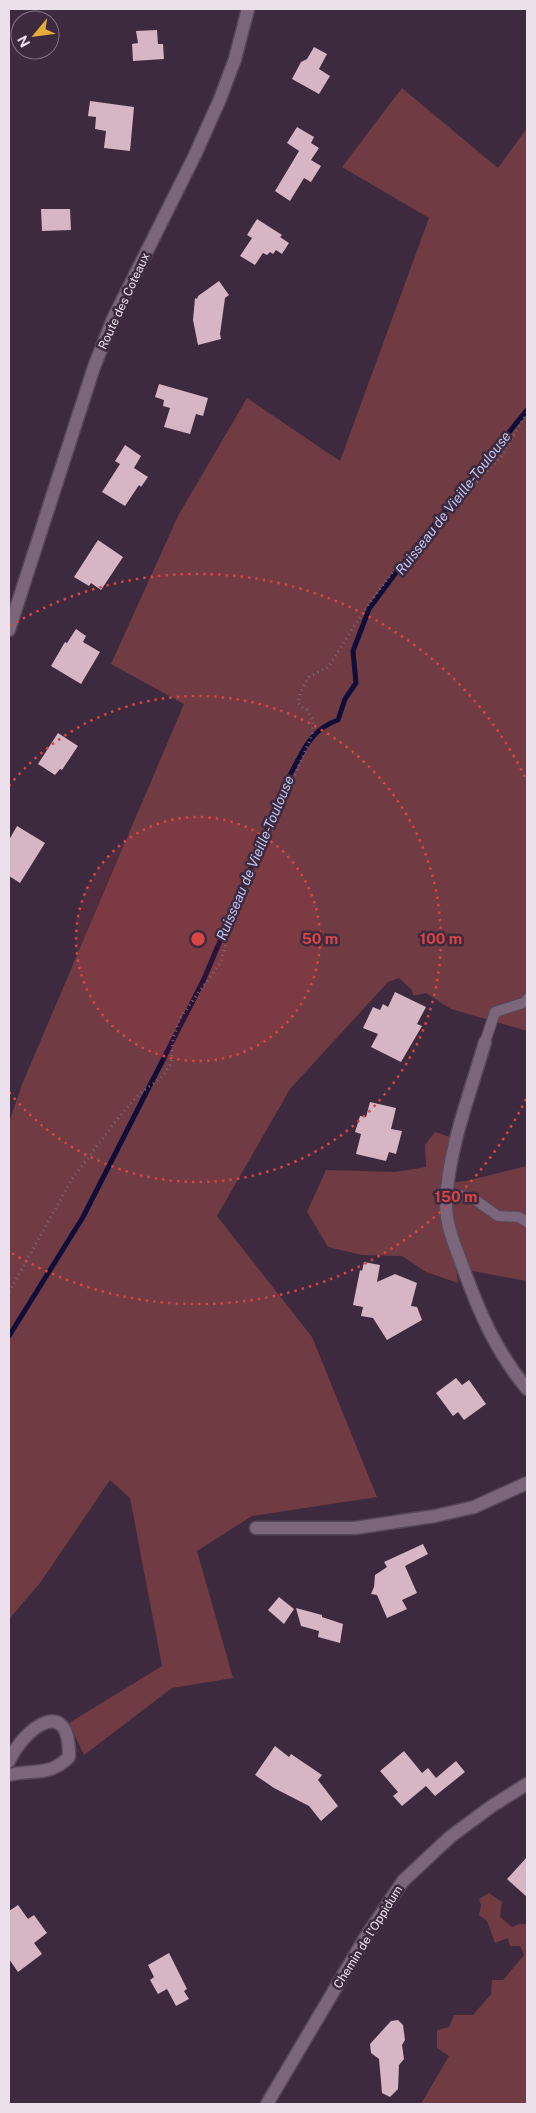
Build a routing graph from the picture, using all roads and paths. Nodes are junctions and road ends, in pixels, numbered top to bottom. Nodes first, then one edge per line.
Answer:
1 (248, 9) edge
2 (527, 413) edge
3 (9, 630) edge
4 (527, 999) edge
5 (485, 1042) joint
6 (447, 1196) junction
7 (527, 1222) edge
8 (9, 1292) edge
9 (527, 1389) edge
10 (527, 1484) edge
11 (256, 1528) dead end
12 (9, 1761) edge
13 (9, 1775) edge
14 (527, 1784) edge
15 (267, 2104) edge

1 - 3 street, Route des Coteaux
2 - 8 path
4 - 5 lane
5 - 6 street
6 - 7 lane
6 - 9 street
10 - 11 street
12 - 13 street
14 - 15 street, Chemin de l'Oppidum

